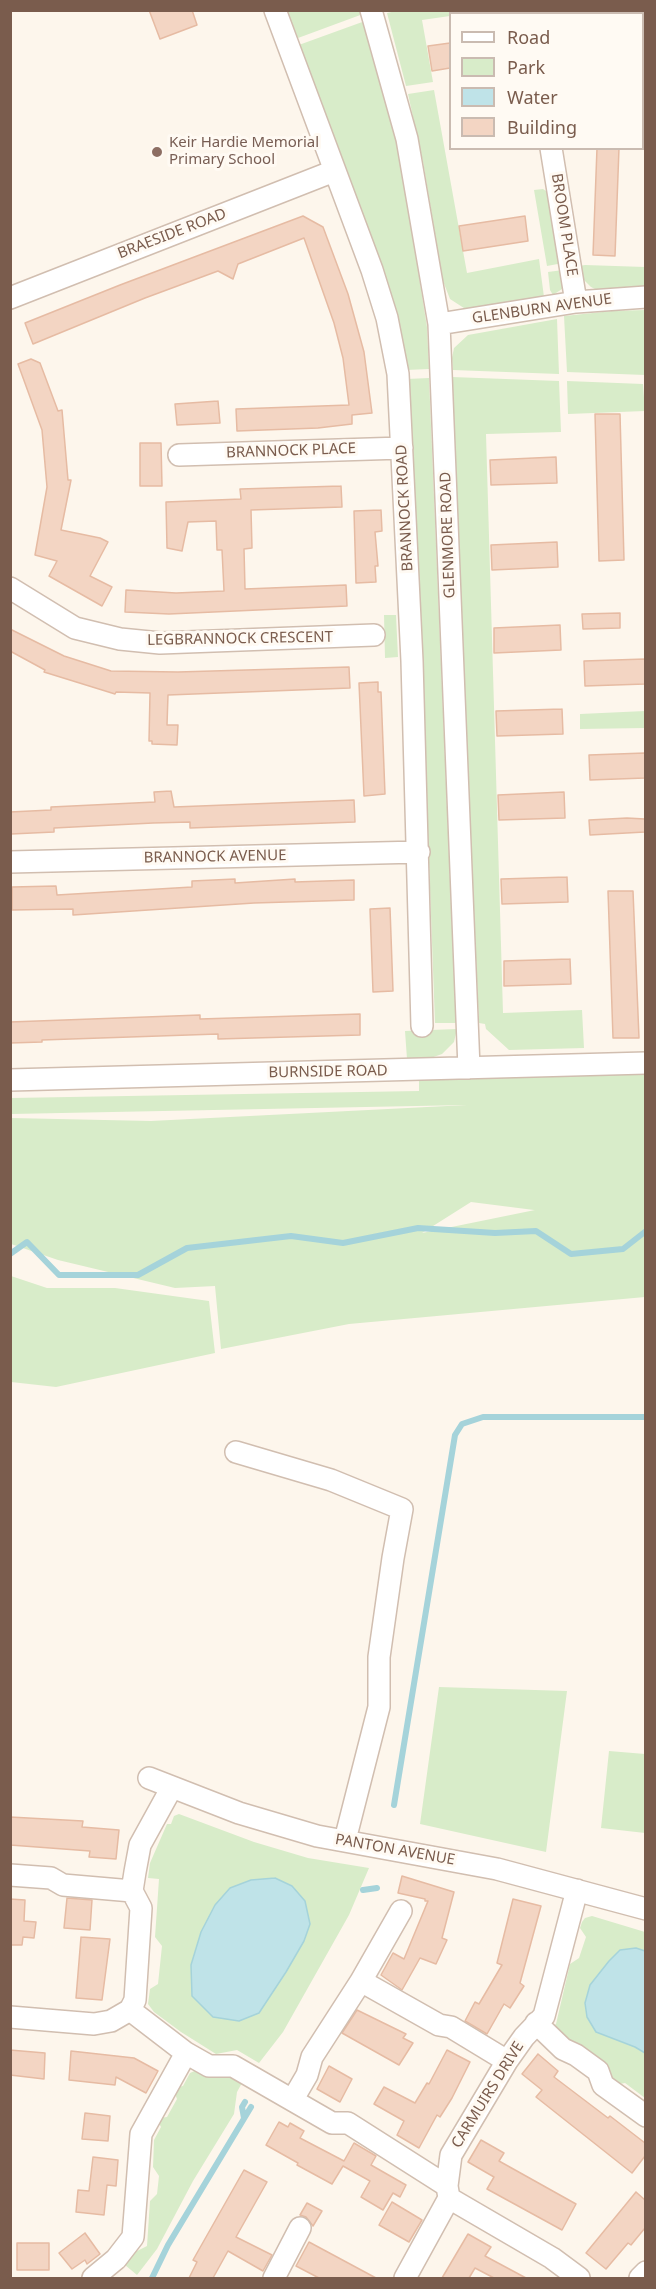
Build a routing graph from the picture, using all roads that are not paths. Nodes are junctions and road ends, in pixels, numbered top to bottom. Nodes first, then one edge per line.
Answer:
1 (274, 10) edge
2 (371, 10) edge
3 (551, 150) edge
4 (334, 171) junction
5 (645, 297) edge
6 (10, 298) edge
7 (576, 302) junction
8 (439, 324) junction
9 (402, 448) junction
10 (179, 455) dead end
11 (10, 588) edge
12 (374, 635) dead end
13 (419, 852) junction
14 (10, 862) edge
15 (422, 1026) dead end
16 (645, 1063) edge
17 (469, 1068) junction
18 (10, 1080) edge
19 (236, 1452) dead end
20 (148, 1778) dead end
21 (172, 1787) junction
22 (345, 1840) junction
23 (10, 1875) edge
24 (577, 1890) junction
25 (132, 1891) junction
26 (645, 1909) edge
27 (401, 1911) dead end
28 (361, 1981) junction
29 (130, 2010) junction
30 (10, 2017) edge
31 (536, 2024) junction
32 (186, 2053) junction
33 (507, 2061) junction
34 (293, 2099) junction
35 (645, 2116) edge
36 (448, 2192) junction
37 (300, 2228) dead end
38 (645, 2272) edge
39 (93, 2278) edge
40 (274, 2278) edge
41 (405, 2278) edge
42 (579, 2278) edge
43 (640, 2278) edge

1 - 4 street, BRANNOCK ROAD
2 - 8 street, GLENMORE ROAD
3 - 7 street, BROOM PLACE
4 - 6 street, BRAESIDE ROAD
4 - 9 street, BRANNOCK ROAD
5 - 7 street, GLENBURN AVENUE
7 - 8 street, GLENBURN AVENUE
8 - 17 street, GLENMORE ROAD
9 - 10 street, BRANNOCK PLACE
9 - 13 street, BRANNOCK ROAD
11 - 12 street, LEGBRANNOCK CRESCENT
13 - 14 street, BRANNOCK AVENUE
13 - 15 street, BRANNOCK ROAD
16 - 17 street, BURNSIDE ROAD
17 - 18 street, BURNSIDE ROAD
19 - 22 street
20 - 21 street, PANTON AVENUE
21 - 22 street, PANTON AVENUE
21 - 25 street
22 - 24 street, PANTON AVENUE
23 - 25 street
24 - 26 street, PANTON AVENUE
24 - 31 street, CARMUIRS DRIVE
25 - 29 street
27 - 28 street
28 - 33 street
28 - 34 street
29 - 30 street
29 - 32 street
31 - 33 street, CARMUIRS DRIVE
31 - 35 street
32 - 34 street
32 - 39 street
33 - 36 street, CARMUIRS DRIVE
34 - 36 street
36 - 41 street
36 - 42 street
37 - 40 street
38 - 43 street

